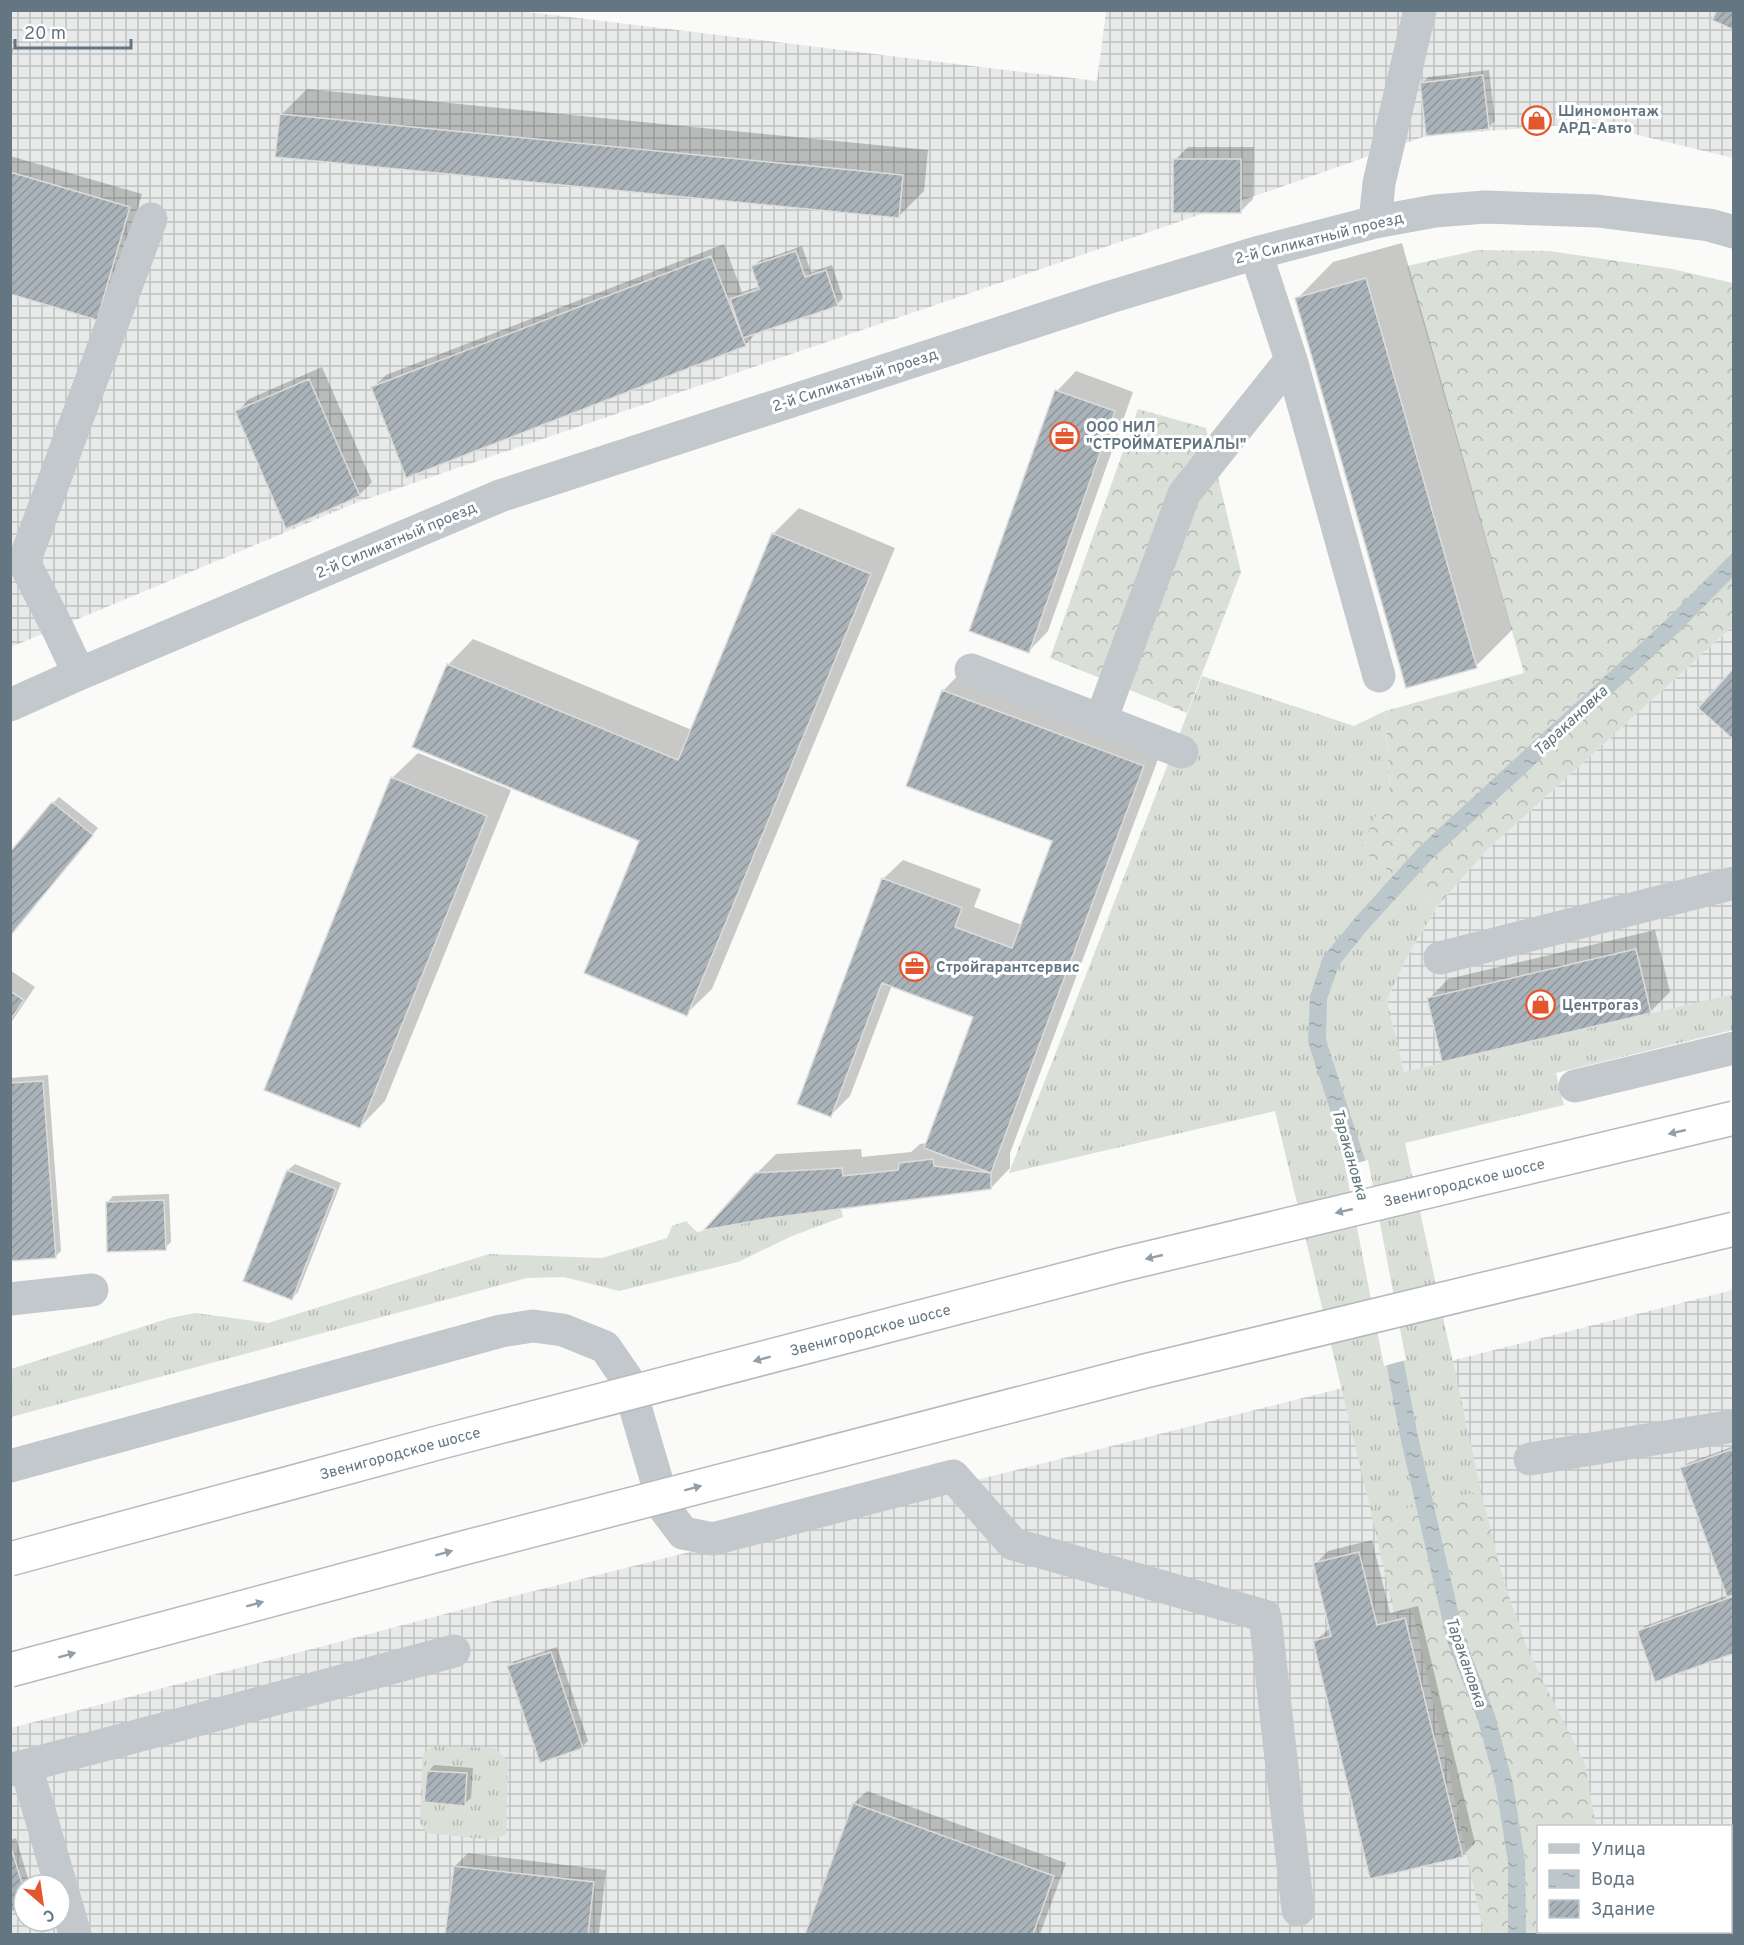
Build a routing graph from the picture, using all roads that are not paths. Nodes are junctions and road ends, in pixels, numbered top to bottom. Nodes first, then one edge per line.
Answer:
1 (1420, 10) edge
2 (151, 219) dead end
3 (1375, 222) junction
4 (1734, 232) edge
5 (1256, 253) junction
6 (1291, 360) junction
7 (971, 670) dead end
8 (79, 674) junction
9 (1379, 676) dead end
10 (10, 705) edge
11 (1101, 720) junction
12 (1182, 752) dead end
13 (1734, 883) edge
14 (1440, 958) dead end
15 (1734, 1048) edge
16 (1575, 1086) dead end
17 (1734, 1118) edge
18 (1734, 1230) edge
19 (92, 1290) dead end
20 (10, 1299) edge
21 (1734, 1425) edge
22 (1530, 1459) dead end
23 (10, 1466) edge
24 (10, 1559) edge
25 (454, 1651) dead end
26 (10, 1670) edge
27 (18, 1768) edge
28 (1298, 1910) dead end
29 (75, 1935) edge

1 - 3 street
2 - 8 street
3 - 4 street, 2-й Силикатный проезд
3 - 5 street, 2-й Силикатный проезд
5 - 6 street
5 - 8 street, 2-й Силикатный проезд
6 - 9 street
6 - 11 street
7 - 11 street
8 - 10 street, 2-й Силикатный проезд
11 - 12 street
13 - 14 street
15 - 16 street
17 -> 24 main road, Звенигородское шоссе, bridge
26 -> 18 main road, bridge
19 - 20 street
21 - 22 street
23 - 28 street
25 - 27 street
27 - 29 street

